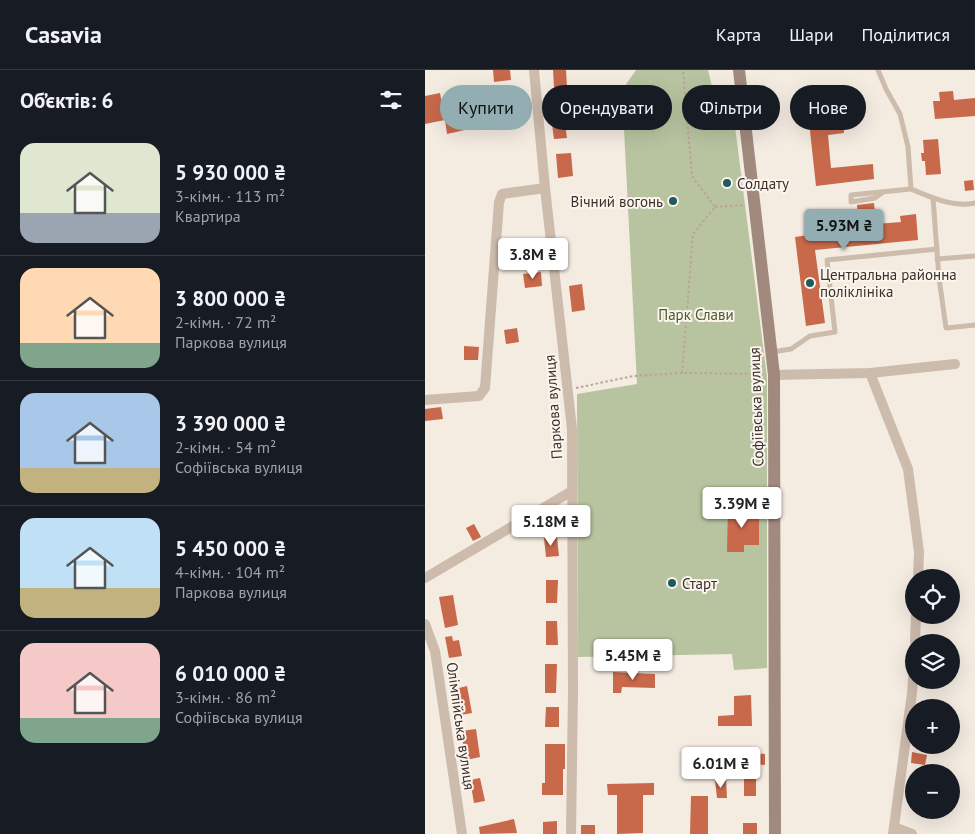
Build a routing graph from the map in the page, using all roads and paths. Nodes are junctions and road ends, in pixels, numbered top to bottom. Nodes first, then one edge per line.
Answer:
1 (535, 70) edge
2 (683, 70) edge
3 (739, 70) edge
4 (877, 70) edge
5 (545, 188) junction
6 (911, 189) junction
7 (883, 192) junction
8 (933, 198) junction
9 (975, 203) edge
10 (754, 204) junction
11 (715, 207) junction
12 (937, 249) junction
13 (975, 256) edge
14 (937, 259) junction
15 (975, 326) edge
16 (772, 352) junction
17 (955, 364) dead end
18 (682, 373) junction
19 (870, 373) junction
20 (775, 374) junction
21 (568, 390) junction
22 (425, 400) edge
23 (572, 491) junction
24 (918, 569) edge
25 (425, 578) edge
26 (425, 624) edge
27 (912, 689) edge
28 (894, 831) edge
29 (462, 834) edge
30 (571, 834) edge
31 (775, 834) edge
32 (912, 834) edge

1 - 5 street, Паркова вулиця
2 - 11 path
3 - 10 street, Софіївська вулиця
4 - 6 lane
5 - 21 street, Паркова вулиця
5 - 22 street
6 - 7 lane
6 - 8 lane
7 - 7 lane
8 - 9 lane
8 - 12 lane
10 - 11 path
10 - 16 street, Софіївська вулиця
11 - 18 path
12 - 14 lane
12 - 16 lane
13 - 14 lane
14 - 15 lane
16 - 20 street, Софіївська вулиця
17 - 19 street
18 - 20 path
18 - 21 path
19 - 20 street
19 - 24 street
20 - 31 street, Софіївська вулиця
21 - 23 street, Паркова вулиця
23 - 25 street
23 - 30 street, Паркова вулиця
26 - 29 street, Олімпійська вулиця
27 - 28 street
28 - 32 street

